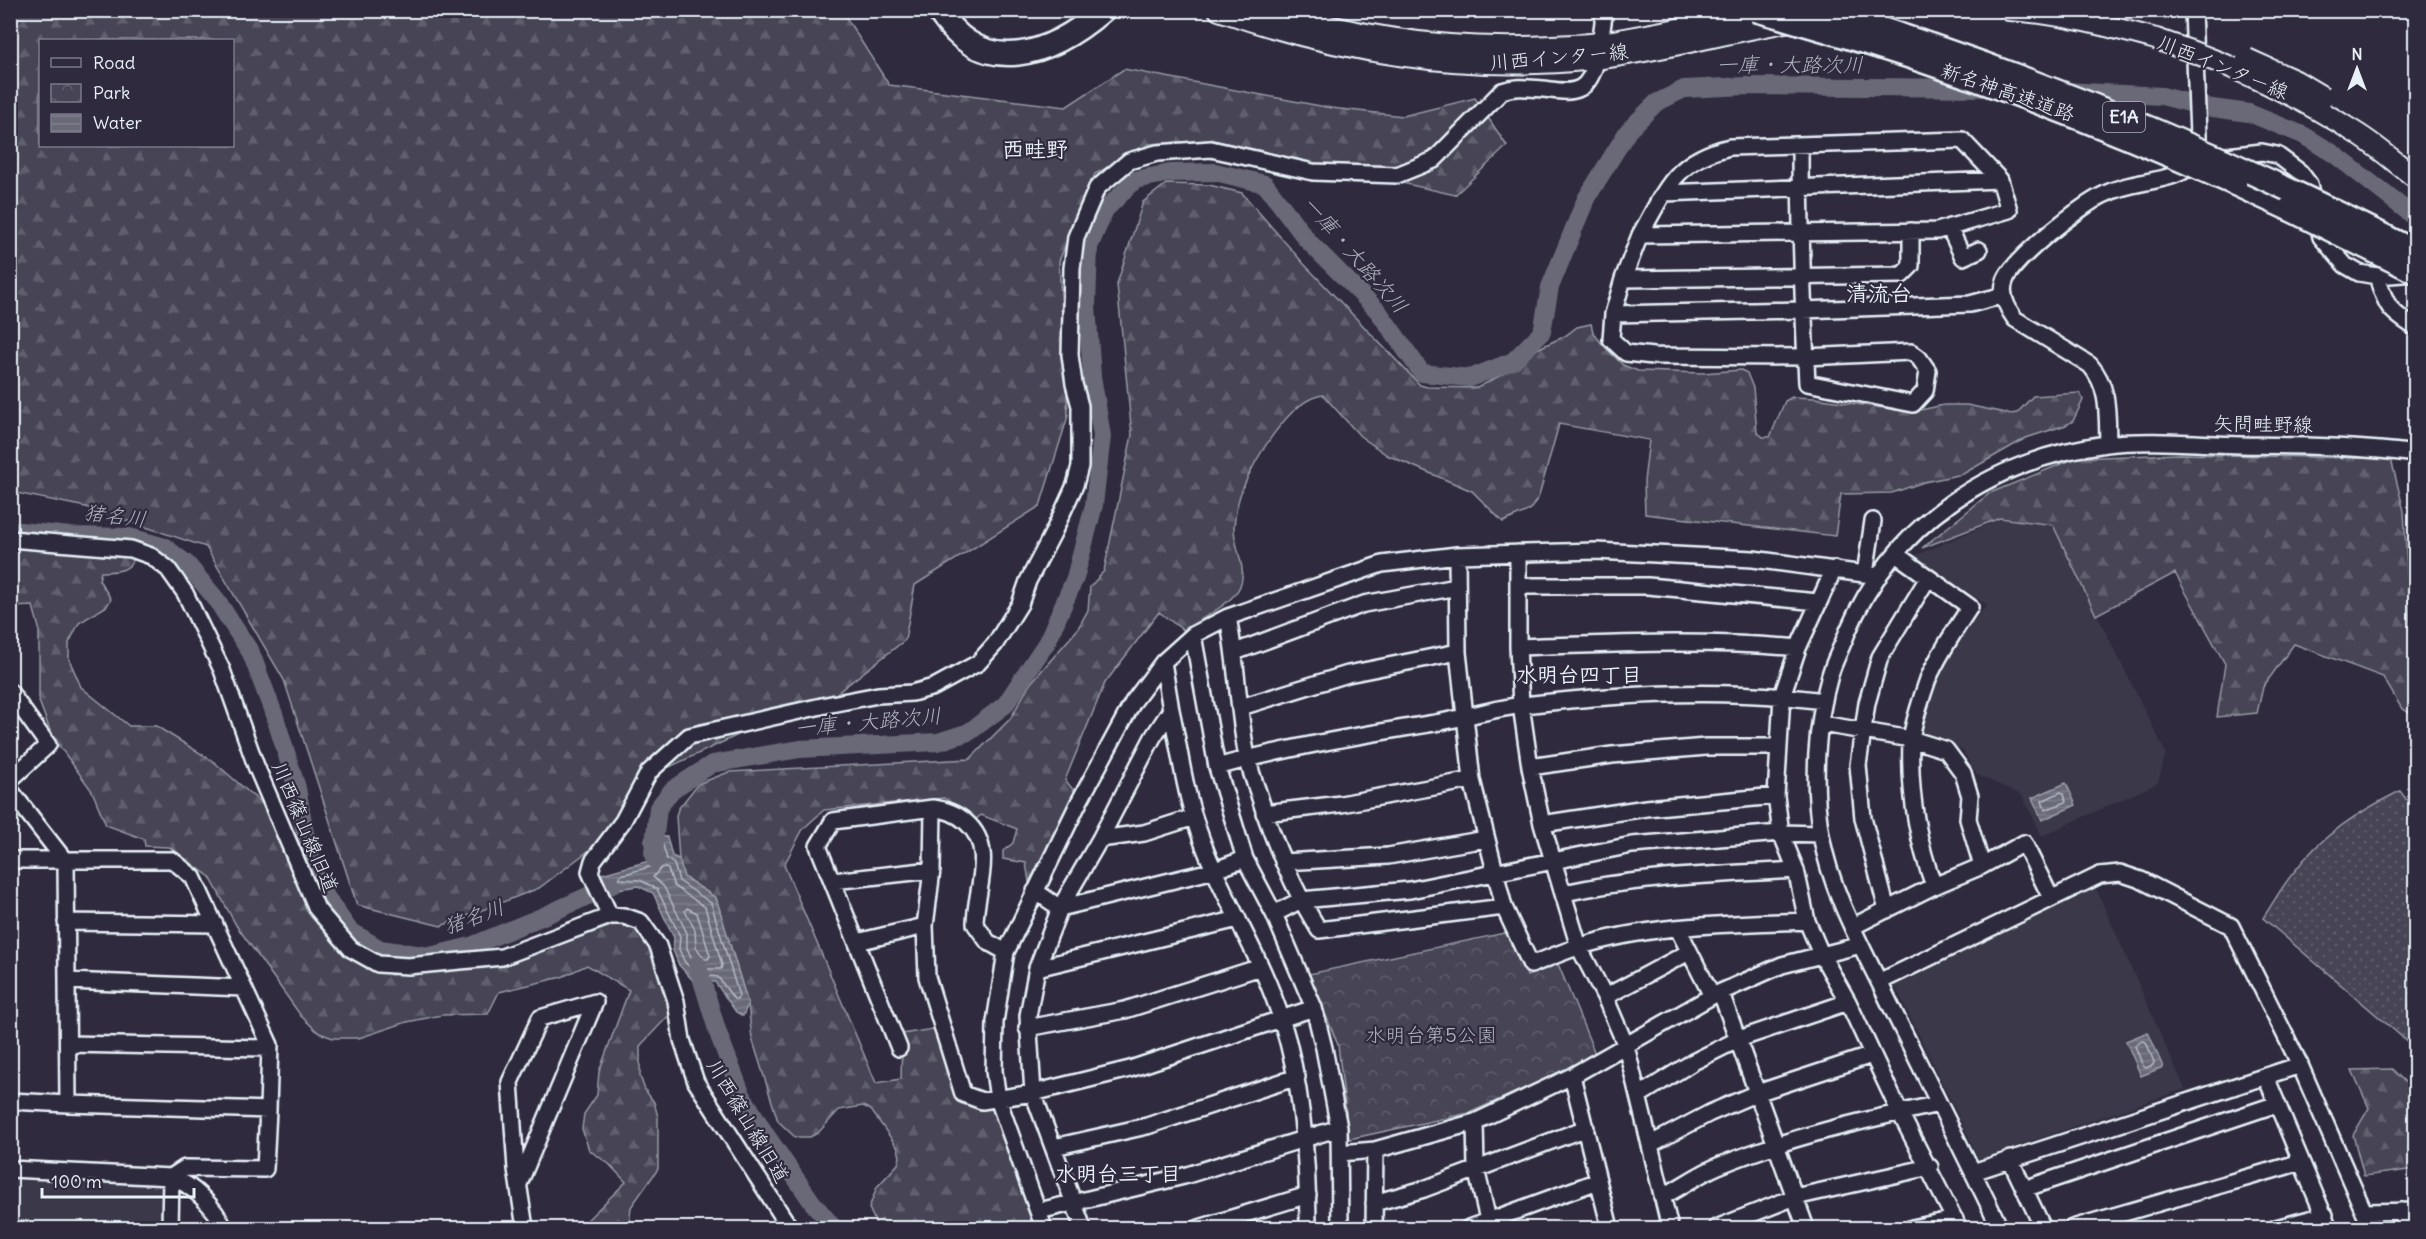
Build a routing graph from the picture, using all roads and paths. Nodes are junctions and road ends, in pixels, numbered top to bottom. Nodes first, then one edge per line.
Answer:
1 (938, 10) edge
2 (955, 10) edge
3 (1076, 10) edge
4 (1103, 10) edge
5 (1273, 10) edge
6 (1605, 10) edge
7 (1755, 10) edge
8 (1772, 10) edge
9 (1821, 10) edge
10 (1866, 10) edge
11 (2009, 10) edge
12 (2096, 10) edge
13 (2193, 10) edge
14 (1224, 11) edge
15 (2158, 33) junction
16 (1598, 51) junction
17 (1800, 146) junction
18 (2199, 160) junction
19 (2415, 160) edge
20 (2415, 178) edge
21 (2000, 180) junction
22 (1800, 187) junction
23 (1664, 194) junction
24 (1949, 227) junction
25 (1911, 231) junction
26 (1800, 232) junction
27 (1640, 235) junction
28 (1979, 250) dead end
29 (2415, 252) edge
30 (2415, 273) edge
31 (2377, 276) junction
32 (1801, 278) junction
33 (1623, 279) junction
34 (2004, 295) junction
35 (1802, 310) junction
36 (1613, 314) junction
37 (2415, 328) edge
38 (1806, 357) junction
39 (2108, 444) junction
40 (2415, 454) edge
41 (1873, 521) dead end
42 (10, 539) edge
43 (1518, 553) junction
44 (1458, 555) junction
45 (1897, 555) junction
46 (1834, 569) junction
47 (1872, 575) junction
48 (1928, 578) junction
49 (1518, 586) junction
50 (1456, 587) junction
51 (1818, 602) junction
52 (1227, 616) junction
53 (1193, 635) junction
54 (1518, 647) junction
55 (1798, 648) junction
56 (1235, 652) junction
57 (1458, 652) junction
58 (1163, 662) junction
59 (10, 692) edge
60 (1782, 696) junction
61 (1824, 701) junction
62 (1521, 705) junction
63 (1241, 707) junction
64 (1171, 710) junction
65 (1466, 718) junction
66 (1822, 724) junction
67 (1863, 732) junction
68 (1911, 739) junction
69 (1778, 747) junction
70 (1247, 758) junction
71 (1216, 767) junction
72 (1530, 767) junction
73 (10, 780) edge
74 (1472, 780) junction
75 (10, 790) edge
76 (1776, 796) junction
77 (933, 808) junction
78 (1264, 813) junction
79 (1194, 817) junction
80 (1542, 824) junction
81 (1781, 833) junction
82 (1821, 834) junction
83 (1100, 838) junction
84 (1486, 838) junction
85 (1245, 859) junction
86 (10, 860) edge
87 (1553, 861) junction
88 (66, 862) junction
89 (1283, 862) junction
90 (1982, 866) junction
91 (932, 870) junction
92 (1215, 870) junction
93 (1796, 870) junction
94 (1496, 874) junction
95 (833, 881) junction
96 (1934, 886) junction
97 (1035, 891) junction
98 (1564, 893) junction
99 (2051, 898) junction
100 (1300, 900) junction
101 (1504, 907) junction
102 (1060, 908) junction
103 (1887, 910) junction
104 (608, 913) junction
105 (1274, 914) junction
106 (1238, 919) junction
107 (1807, 921) junction
108 (66, 922) junction
109 (215, 924) junction
110 (925, 926) junction
111 (1852, 927) junction
112 (1678, 929) junction
113 (857, 942) junction
114 (1861, 945) junction
115 (1579, 947) junction
116 (1006, 951) junction
117 (1689, 952) junction
118 (1821, 954) junction
119 (1261, 967) junction
120 (1037, 968) junction
121 (67, 981) junction
122 (1879, 982) junction
123 (244, 988) junction
124 (1716, 994) junction
125 (1605, 997) junction
126 (1848, 1002) junction
127 (1314, 1008) junction
128 (1282, 1020) junction
129 (1027, 1028) junction
130 (1739, 1040) junction
131 (69, 1044) junction
132 (1626, 1046) junction
133 (269, 1048) junction
134 (899, 1048) dead end
135 (1872, 1055) junction
136 (2300, 1065) junction
137 (1572, 1076) junction
138 (1297, 1077) junction
139 (2266, 1077) junction
140 (1033, 1093) junction
141 (1757, 1093) junction
142 (1638, 1096) junction
143 (998, 1099) junction
144 (10, 1101) edge
145 (69, 1104) junction
146 (1939, 1104) junction
147 (2277, 1104) junction
148 (268, 1110) junction
149 (1900, 1113) junction
150 (1475, 1122) junction
151 (1339, 1128) junction
152 (1586, 1128) junction
153 (1304, 1139) junction
154 (1651, 1144) junction
155 (1775, 1146) junction
156 (1054, 1147) junction
157 (1375, 1150) junction
158 (1340, 1153) junction
159 (2010, 1159) junction
160 (2301, 1162) junction
161 (1929, 1167) junction
162 (10, 1169) edge
163 (1476, 1169) junction
164 (1973, 1172) junction
165 (171, 1177) junction
166 (1598, 1181) junction
167 (519, 1184) junction
168 (2024, 1189) junction
169 (1308, 1195) junction
170 (1662, 1197) junction
171 (1795, 1197) junction
172 (1074, 1202) junction
173 (1374, 1203) junction
174 (1039, 1211) junction
175 (2408, 1211) edge
176 (2366, 1212) junction
177 (2327, 1222) edge
178 (1957, 1224) edge
179 (1489, 1225) edge
180 (170, 1228) edge
181 (224, 1228) edge
182 (525, 1228) edge
183 (790, 1228) edge
184 (1044, 1228) edge
185 (1083, 1228) edge
186 (1199, 1228) edge
187 (1308, 1228) edge
188 (1340, 1228) edge
189 (1374, 1228) edge
190 (1469, 1228) edge
191 (1610, 1228) edge
192 (1670, 1228) edge
193 (1716, 1228) edge
194 (1806, 1228) edge
195 (1912, 1228) edge
196 (2000, 1228) edge
197 (2043, 1228) edge
198 (2073, 1228) edge
199 (2276, 1228) edge
200 (2371, 1228) edge
201 (2409, 1228) edge

1 - 4 highway
2 - 3 highway
5 - 16 main road, 川西インター線
6 - 16 street
7 - 30 highway, 新名神高速道路 / E1A, bridge
8 - 16 main road, 川西インター線
9 - 29 highway, 新名神高速道路 / E1A, bridge
10 - 16 main road, 川西インター線
11 - 15 main road, 川西インター線
12 - 15 main road, 川西インター線
13 - 18 street
14 - 16 main road, 川西インター線
15 - 19 main road, 川西インター線, bridge
15 - 20 main road, 川西インター線, bridge
16 - 104 street
17 - 21 street
17 - 22 street
17 - 23 street
18 - 31 street
18 - 34 street
21 - 22 street
21 - 24 street
22 - 23 street
22 - 26 street
23 - 27 street
24 - 25 street
24 - 28 street
25 - 26 street
25 - 32 street
26 - 27 street
26 - 32 street
27 - 33 street
30 - 31 street
31 - 37 street
32 - 33 street
32 - 35 street
33 - 36 street
34 - 35 street
34 - 39 street
35 - 36 street
35 - 38 street
36 - 38 street
38 - 38 street
39 - 40 street, 矢問畦野線
39 - 45 street, 矢問畦野線
41 - 47 street
42 - 104 street, 川西篠山線旧道
43 - 44 street
43 - 46 street
43 - 49 street
44 - 50 street
44 - 52 street
45 - 47 street, 矢問畦野線
45 - 48 street
46 - 47 street
46 - 51 street
47 - 61 street
48 - 67 street
48 - 68 street
49 - 51 street
49 - 54 street
50 - 56 street
50 - 57 street
51 - 55 street
52 - 53 street
52 - 56 street
53 - 58 street
53 - 71 street
54 - 55 street
54 - 62 street
55 - 60 street
56 - 63 street
57 - 63 street
57 - 65 street
58 - 64 street
58 - 97 street
59 - 73 street
60 - 61 street
60 - 62 street
60 - 69 street
61 - 66 street
62 - 65 street
62 - 72 street
63 - 70 street
64 - 79 street
64 - 83 street
65 - 70 street
65 - 74 street
66 - 67 street
66 - 82 street
67 - 68 street
67 - 103 street
68 - 90 street
68 - 96 street
69 - 72 street
69 - 76 street
70 - 71 street
70 - 78 street
71 - 85 street
72 - 80 street
74 - 78 street
74 - 84 street
75 - 88 street
76 - 80 street
76 - 81 street
77 - 91 street
77 - 95 street
77 - 116 street
78 - 89 street
79 - 83 street
79 - 92 street
80 - 87 street
81 - 82 street
81 - 87 street
81 - 93 street
82 - 111 street
83 - 102 street
84 - 89 street
84 - 94 street
85 - 92 street
85 - 105 street
86 - 88 street
87 - 94 street
87 - 98 street
88 - 108 street
88 - 109 street
89 - 100 street
90 - 96 street
90 - 99 street
91 - 95 street
91 - 110 street
92 - 102 street
92 - 106 street
93 - 98 street
93 - 107 street
94 - 100 street
94 - 101 street
95 - 113 street
96 - 103 street
97 - 102 street
97 - 116 street
98 - 115 street
99 - 122 street
99 - 136 street
100 - 101 street
100 - 105 street
101 - 115 street
102 - 120 street
103 - 111 street
104 - 183 street, 川西篠山線旧道
105 - 127 street
106 - 119 street
106 - 120 street
107 - 112 street
107 - 118 street
108 - 109 street
108 - 121 street
109 - 123 street
110 - 113 street
110 - 143 street
111 - 114 street
112 - 115 street
112 - 117 street
113 - 134 street
114 - 118 street
114 - 122 street
115 - 125 street
116 - 143 street
117 - 124 street
117 - 125 street
118 - 124 street
118 - 126 street
119 - 128 street
119 - 129 street
120 - 129 street
121 - 123 street
121 - 131 street
122 - 146 street
123 - 133 street
124 - 130 street
124 - 132 street
125 - 132 street
126 - 130 street
126 - 135 street
127 - 128 street
127 - 151 street
128 - 138 street
128 - 140 street
129 - 140 street
130 - 141 street
130 - 142 street
131 - 133 street
131 - 145 street
132 - 137 street
132 - 142 street
133 - 148 street
135 - 141 street
135 - 149 street
136 - 139 street
136 - 176 street
137 - 150 street
137 - 152 street
138 - 153 street
138 - 156 street
139 - 147 street
139 - 159 street
140 - 143 street
140 - 156 street
141 - 154 street
141 - 155 street
142 - 154 street
143 - 174 street
144 - 145 street
145 - 148 street
146 - 149 street
146 - 164 street
147 - 160 street
147 - 168 street
148 - 165 street
149 - 155 street
149 - 161 street
150 - 157 street
150 - 163 street
151 - 153 street
151 - 158 street
152 - 163 street
152 - 166 street
153 - 169 street
153 - 172 street
154 - 170 street
155 - 170 street
155 - 171 street
156 - 172 street
157 - 158 street
157 - 173 street
158 - 188 street
159 - 164 street
159 - 168 street
160 - 177 street
160 - 198 street
161 - 171 street
161 - 178 street
162 - 165 street
163 - 173 street
163 - 179 street
164 - 196 street
165 - 180 street
165 - 181 street
166 - 179 street
166 - 191 street
167 - 167 street
167 - 182 street
168 - 197 street
169 - 186 street
169 - 187 street
170 - 192 street
171 - 193 street
171 - 194 street
172 - 174 street
172 - 185 street
173 - 189 street
174 - 184 street
175 - 176 street
175 - 201 street
176 - 200 street
177 - 199 street
178 - 195 street
179 - 190 street

